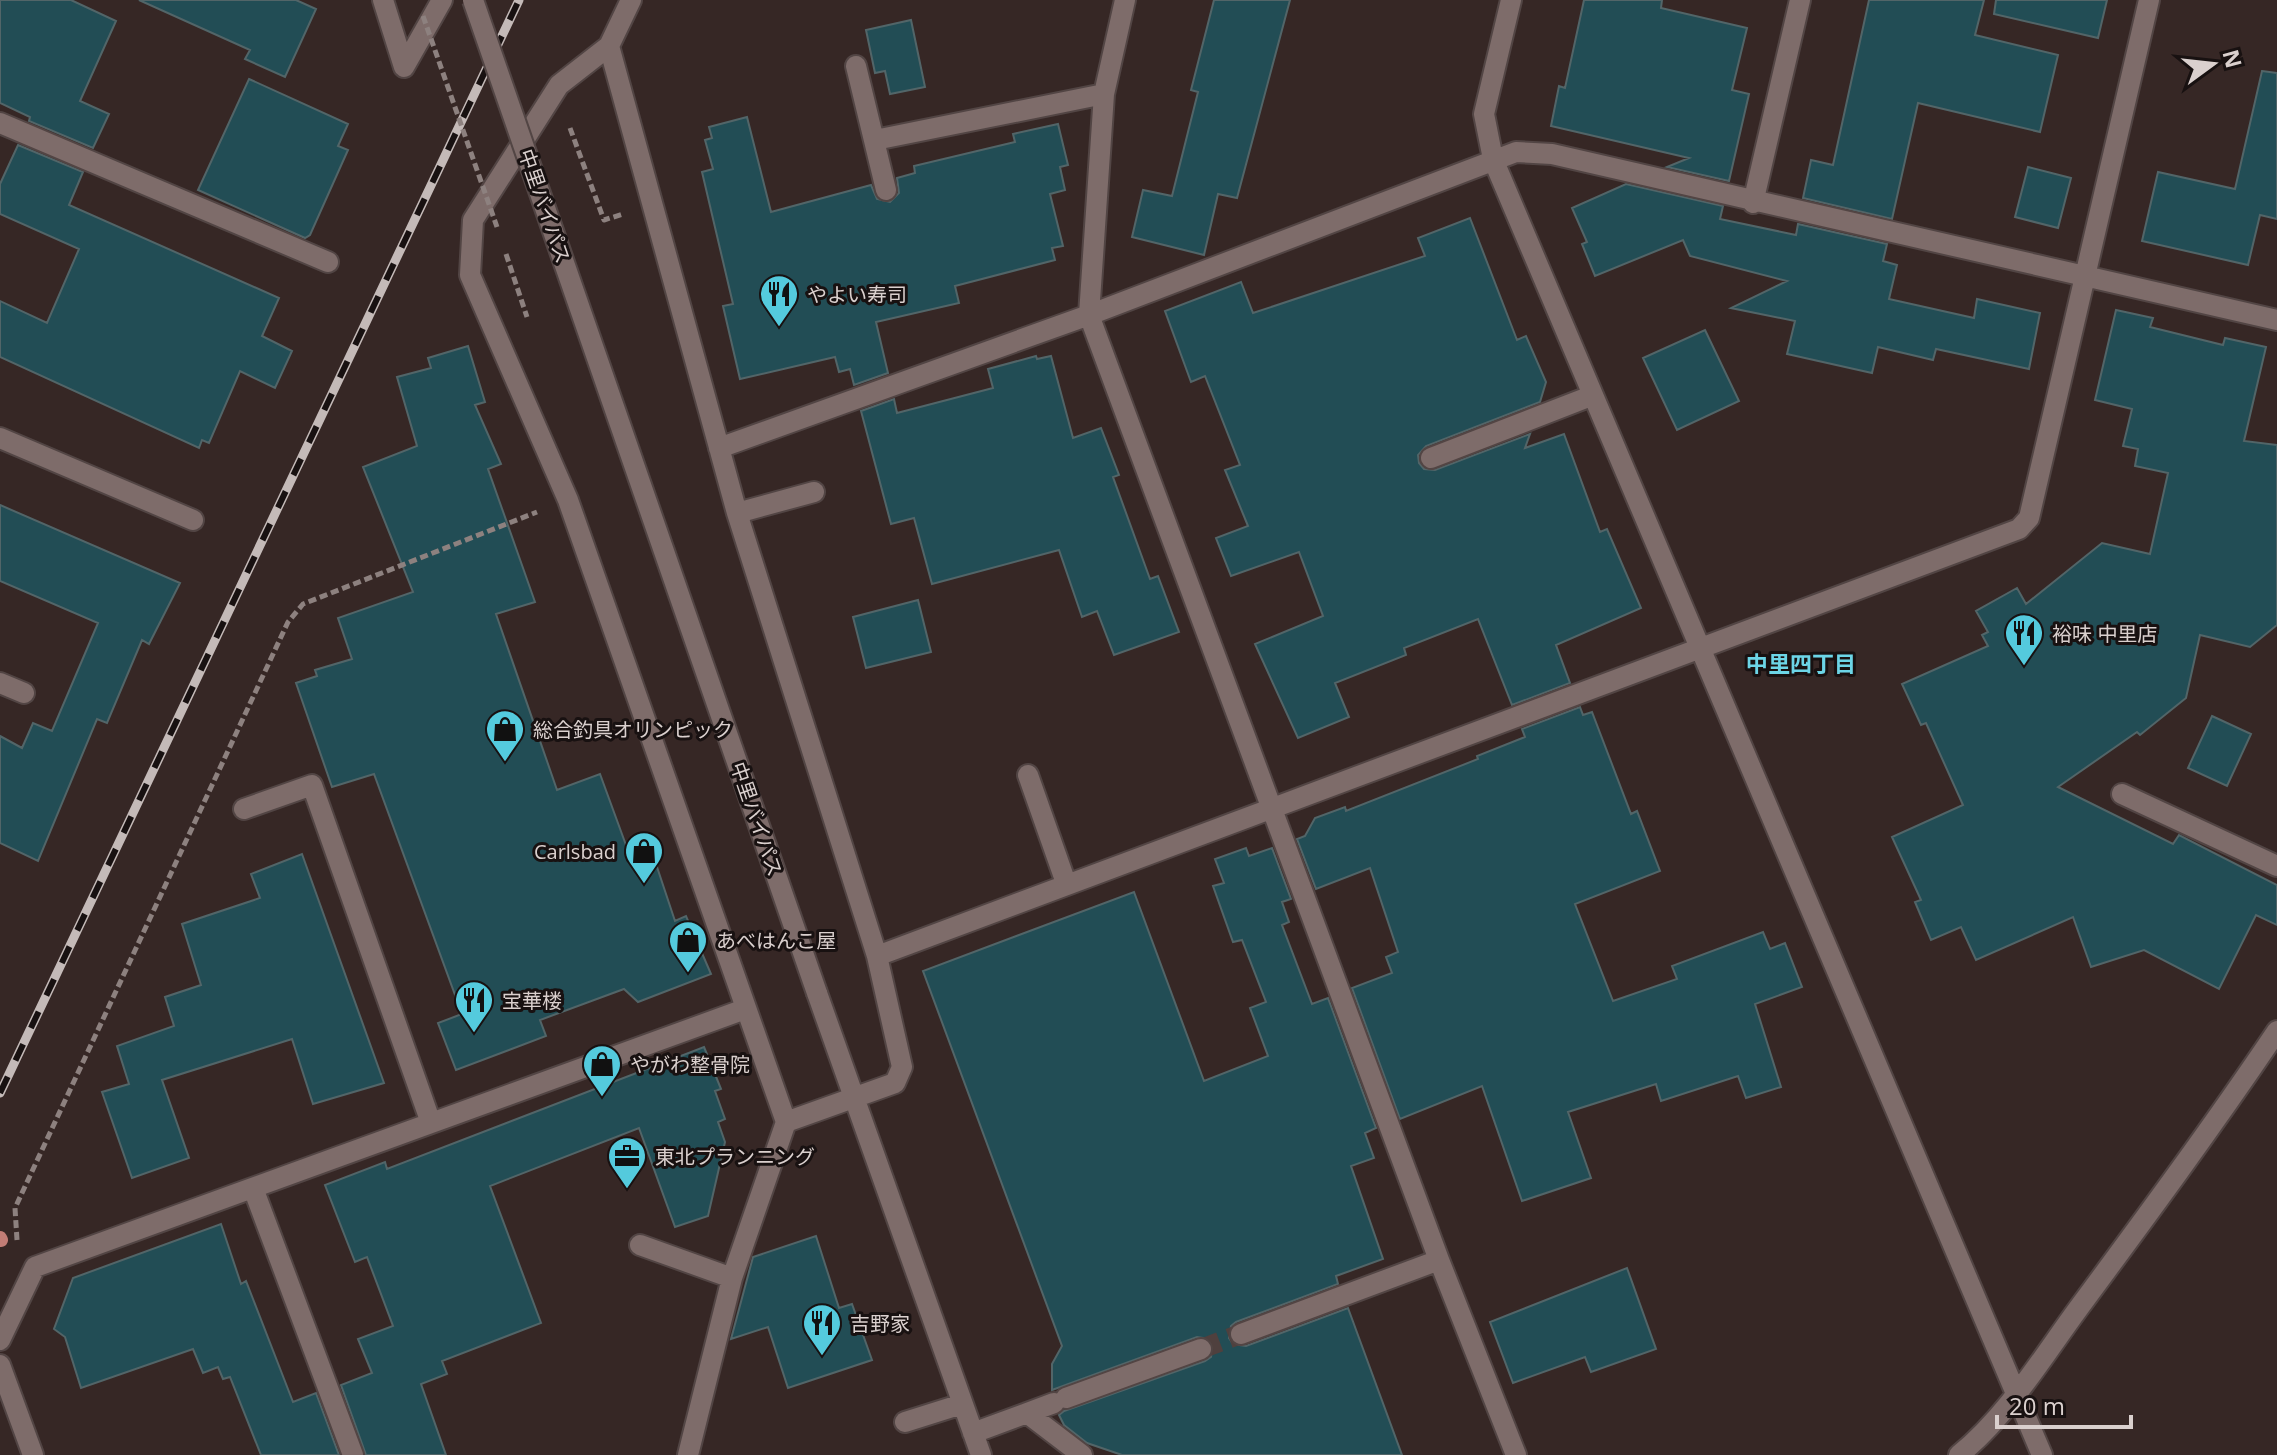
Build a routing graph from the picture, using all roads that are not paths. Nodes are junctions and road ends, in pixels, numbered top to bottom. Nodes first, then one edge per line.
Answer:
1 (383, 0) edge
2 (442, 0) edge
3 (473, 0) edge
4 (631, 0) edge
5 (1125, 0) edge
6 (1511, 0) edge
7 (1800, 0) edge
8 (2149, 0) edge
9 (609, 46) junction
10 (856, 66) dead end
11 (1104, 94) junction
12 (0, 123) edge
13 (875, 140) junction
14 (1493, 159) junction
15 (886, 190) dead end
16 (1753, 203) junction
17 (328, 262) dead end
18 (2085, 277) junction
19 (1089, 315) junction
20 (2277, 320) edge
21 (1591, 396) junction
22 (0, 438) edge
23 (719, 448) junction
24 (1431, 458) dead end
25 (814, 492) dead end
26 (737, 513) junction
27 (193, 520) dead end
28 (1698, 651) junction
29 (0, 683) edge
30 (24, 693) dead end
31 (1028, 775) dead end
32 (2122, 794) dead end
33 (1272, 806) junction
34 (244, 809) dead end
35 (2277, 866) edge
36 (1066, 883) junction
37 (877, 956) junction
38 (745, 1009) junction
39 (2277, 1031) edge
40 (855, 1098) junction
41 (786, 1122) junction
42 (431, 1123) junction
43 (253, 1188) junction
44 (640, 1245) dead end
45 (1439, 1260) junction
46 (732, 1278) junction
47 (1241, 1334) tunnel mouth
48 (0, 1340) edge
49 (1201, 1349) tunnel mouth
50 (0, 1365) edge
51 (2016, 1391) junction
52 (962, 1404) junction
53 (1027, 1413) junction
54 (905, 1422) dead end
55 (973, 1433) junction
56 (33, 1455) edge
57 (353, 1455) edge
58 (688, 1455) edge
59 (981, 1455) edge
60 (1082, 1455) edge
61 (1516, 1455) edge
62 (1959, 1455) edge
63 (2042, 1455) edge

1 - 2 street
3 - 40 street, 中里バイパス, bridge
4 - 9 street
5 - 11 street
6 - 14 street
7 - 16 street
8 - 18 street
9 - 23 street
9 - 38 street
10 - 13 street
11 - 13 street
11 - 19 street
12 - 17 street
13 - 15 street
14 - 16 street
14 - 19 street
14 - 21 street
16 - 18 street
18 - 20 street
18 - 28 street
19 - 23 street
19 - 33 street
21 - 24 street
21 - 28 street
22 - 27 street
23 - 26 street
25 - 26 street
26 - 37 street
28 - 33 street
28 - 51 street
29 - 30 street
31 - 36 street
32 - 35 street
33 - 36 street
33 - 45 street
34 - 42 street
36 - 37 street
37 - 40 street
38 - 41 street
38 - 42 street
39 - 51 street
40 - 41 street
40 - 52 street, 中里バイパス
41 - 46 street
42 - 43 street
43 - 48 street
43 - 57 street
44 - 46 street
45 - 47 street
45 - 61 street
46 - 58 street
49 - 53 street
50 - 56 street
51 - 62 street
51 - 63 street
52 - 54 street
52 - 55 street, 中里バイパス
53 - 55 street
53 - 60 street
55 - 59 street, 中里バイパス

